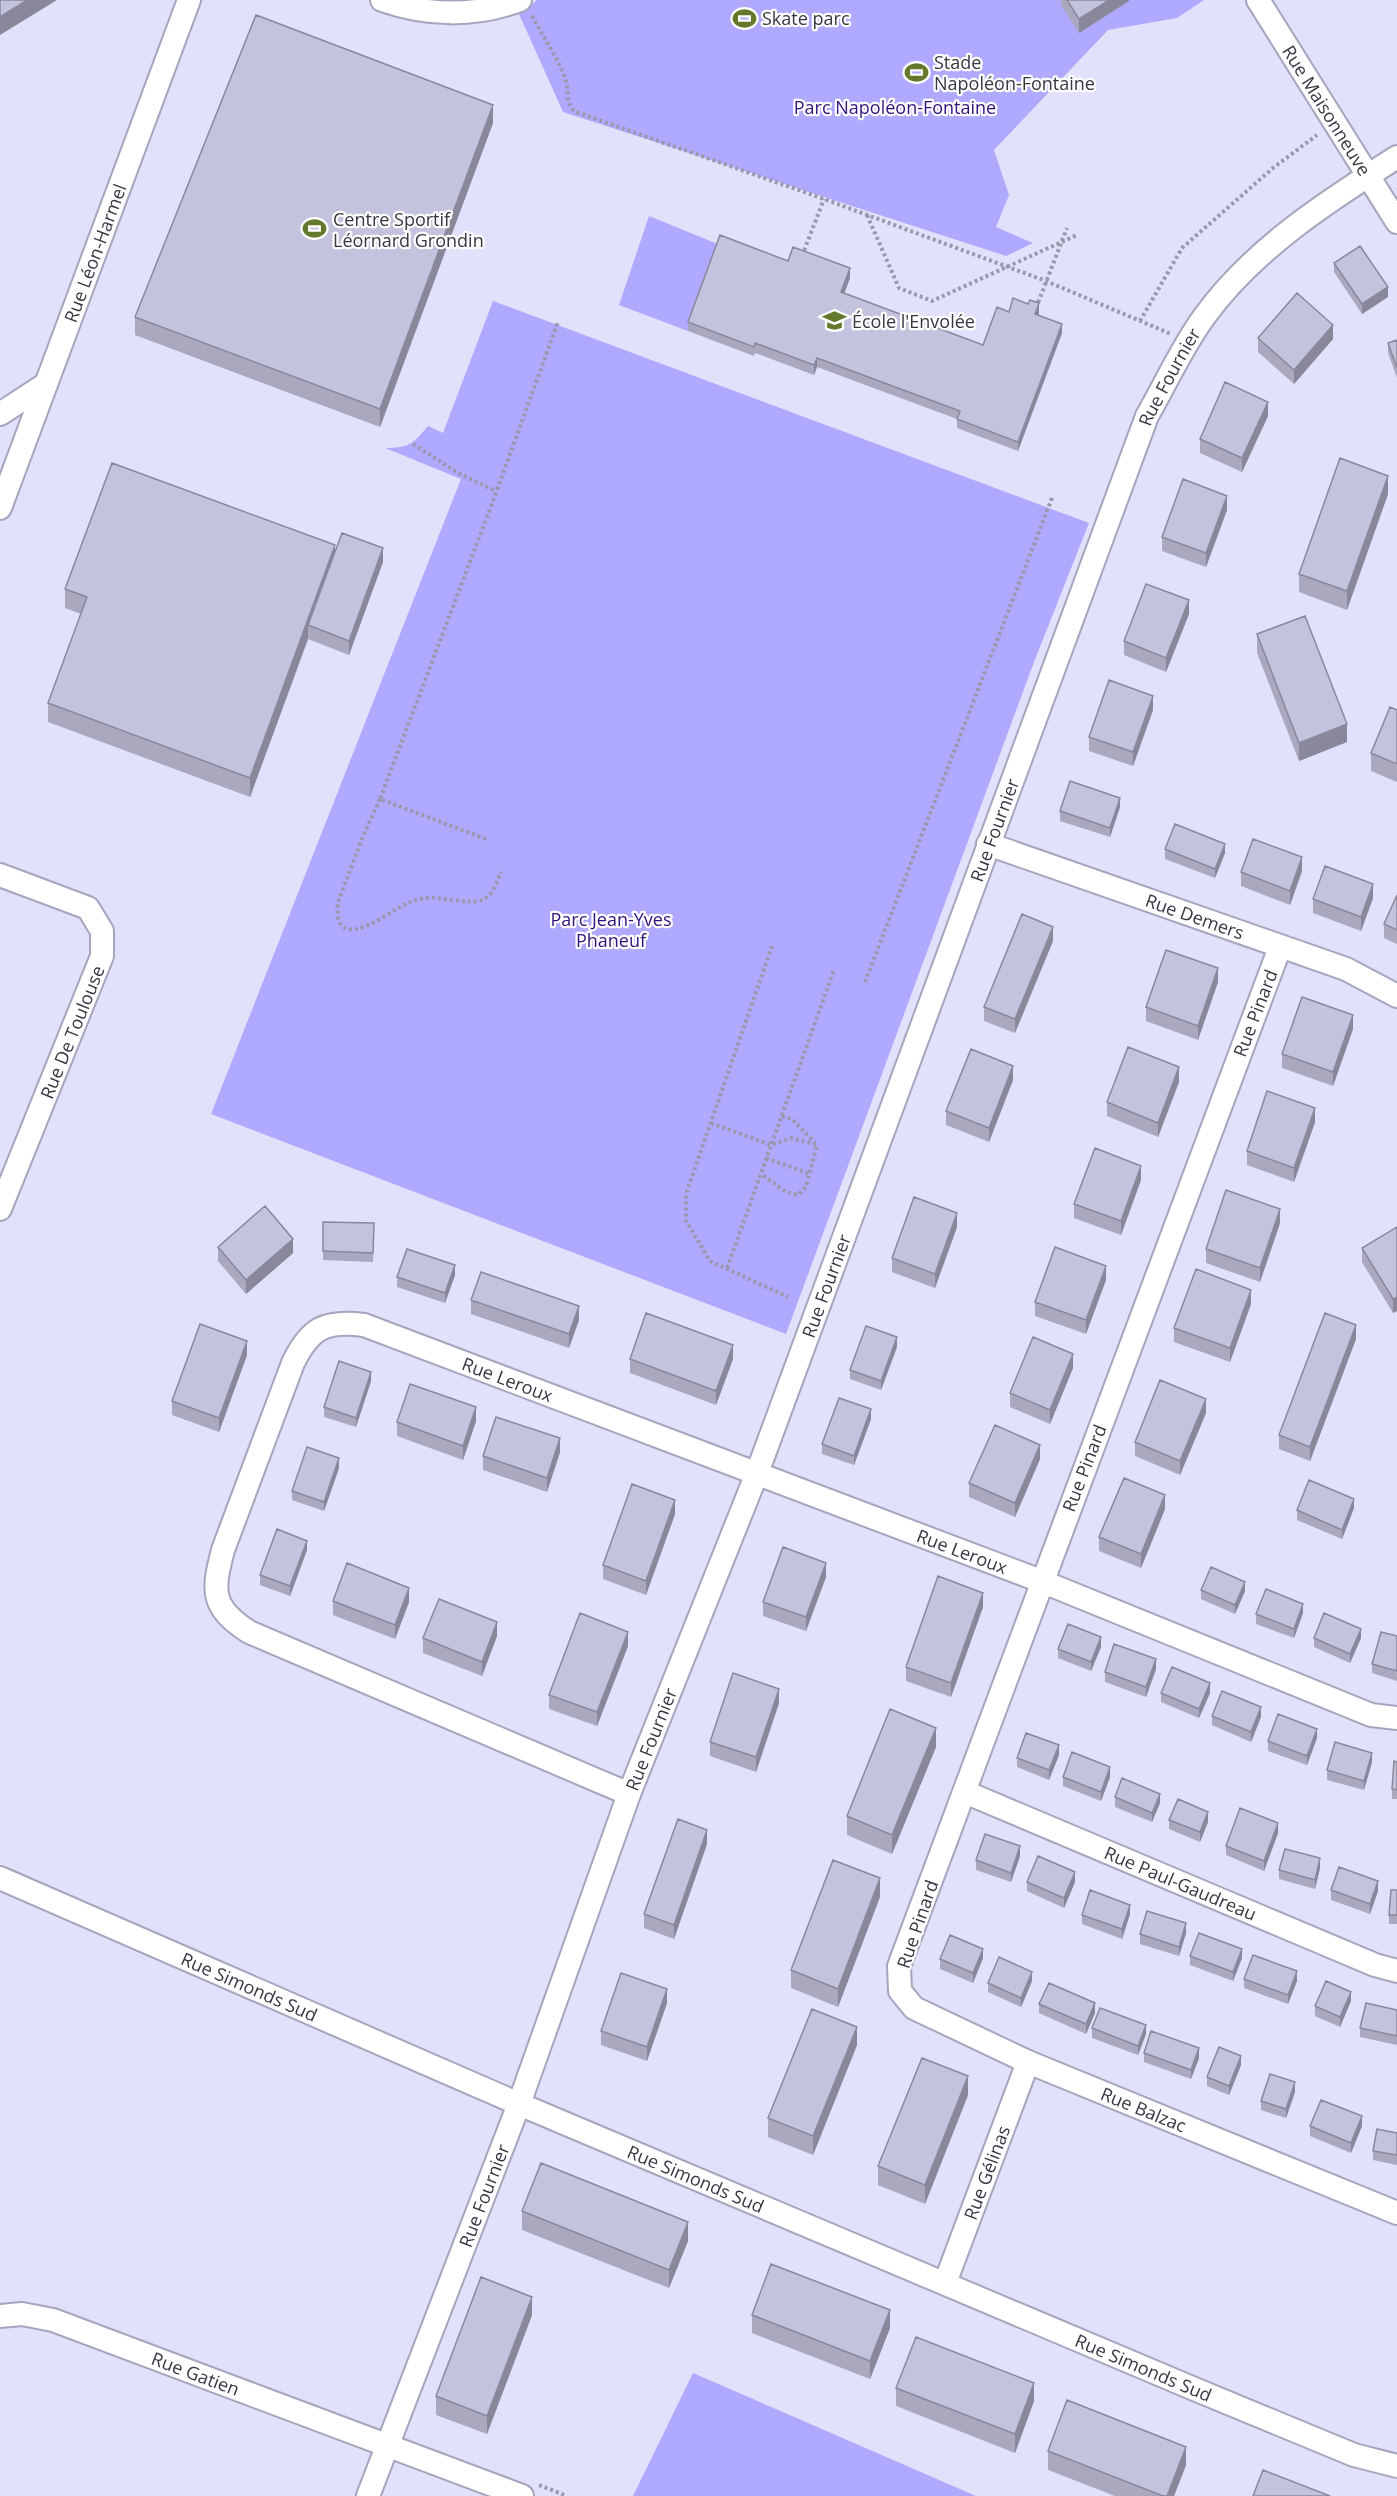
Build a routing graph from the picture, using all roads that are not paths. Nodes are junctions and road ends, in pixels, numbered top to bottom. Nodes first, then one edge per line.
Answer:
1 (189, 0) edge
2 (381, 0) edge
3 (1258, 0) edge
4 (524, 5) edge
5 (1397, 157) edge
6 (1367, 176) junction
7 (1397, 222) edge
8 (46, 384) junction
9 (0, 414) edge
10 (0, 508) edge
11 (988, 844) junction
12 (0, 875) edge
13 (1280, 947) junction
14 (1397, 996) edge
15 (0, 1209) edge
16 (757, 1473) junction
17 (1041, 1581) junction
18 (1397, 1718) edge
19 (965, 1792) junction
20 (629, 1794) junction
21 (0, 1878) edge
22 (1397, 1971) edge
23 (900, 1991) joint
24 (1028, 2062) junction
25 (519, 2104) junction
26 (1397, 2213) edge
27 (945, 2283) junction
28 (0, 2316) edge
29 (388, 2444) junction
30 (1397, 2466) edge
31 (368, 2496) edge
32 (522, 2496) edge

1 - 8 street, Rue Léon-Harmel
2 - 4 street
3 - 6 street, Rue Maisonneuve
5 - 6 street, Rue Fournier
6 - 7 street, Rue Maisonneuve
6 - 11 street, Rue Fournier
8 - 9 street
8 - 10 street, Rue Léon-Harmel
11 - 13 street, Rue Demers
11 - 16 street, Rue Fournier
12 - 15 street, Rue De Toulouse
13 - 14 street, Rue Demers
13 - 17 street, Rue Pinard
16 - 17 street, Rue Leroux
16 - 20 street, Rue Fournier
16 - 20 street, Rue Leroux
17 - 18 street, Rue Leroux
17 - 19 street, Rue Pinard
19 - 22 street, Rue Paul-Gaudreau
19 - 23 street, Rue Pinard
20 - 25 street, Rue Fournier
21 - 25 street, Rue Simonds Sud
23 - 24 street, Rue Balzac
24 - 26 street, Rue Balzac
24 - 27 street, Rue Gélinas
25 - 27 street, Rue Simonds Sud
25 - 29 street, Rue Fournier
27 - 30 street, Rue Simonds Sud
28 - 29 street, Rue Gatien
29 - 31 street, Rue Fournier
29 - 32 street, Rue Gatien

